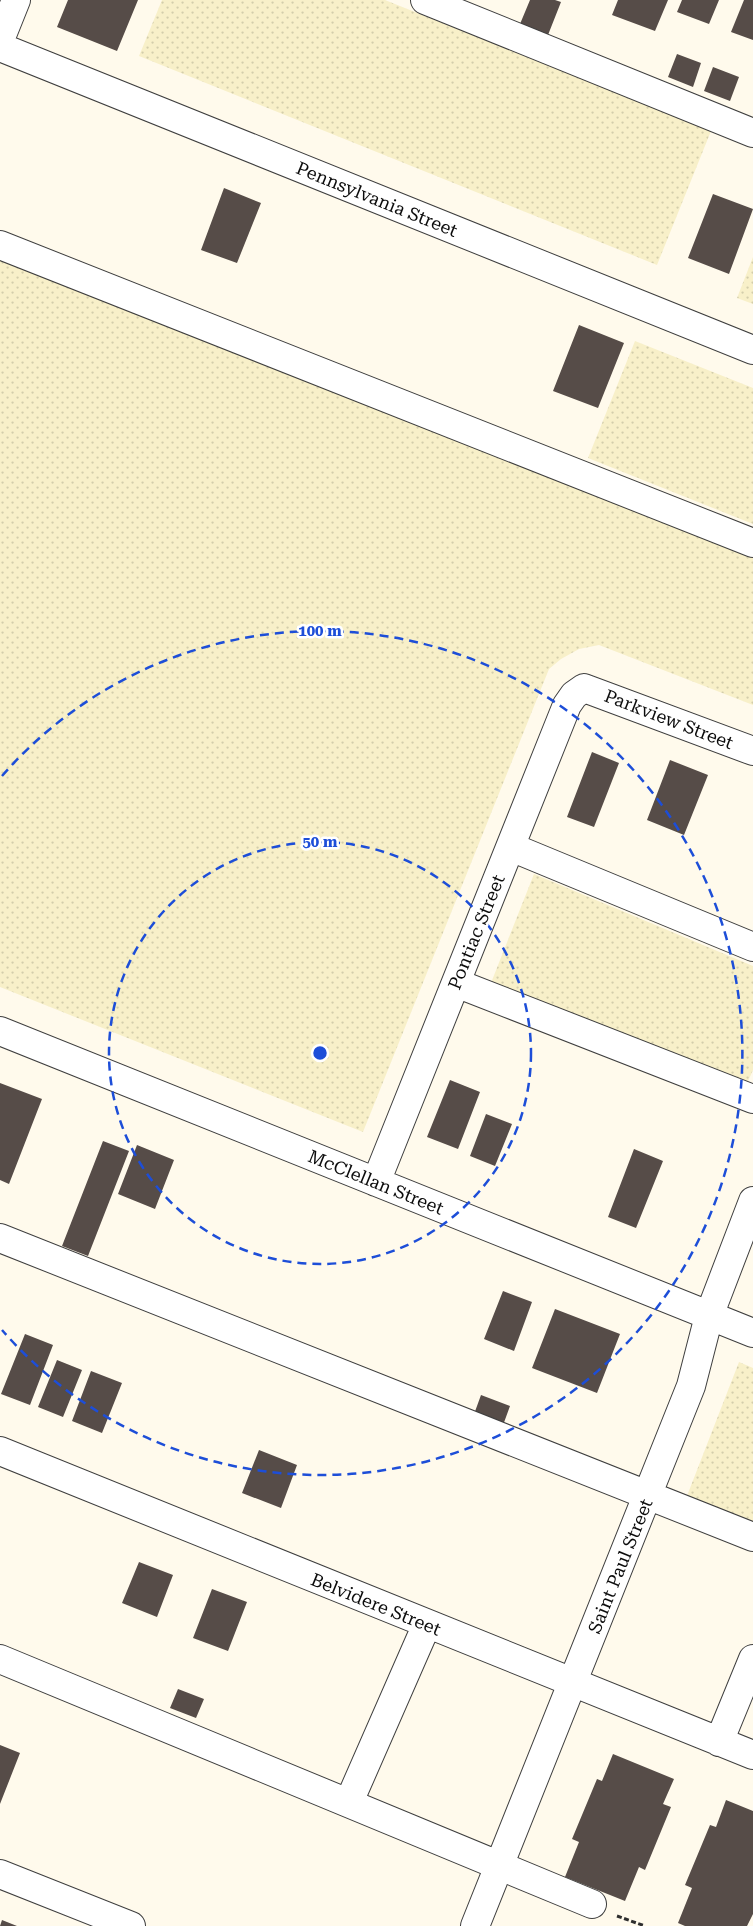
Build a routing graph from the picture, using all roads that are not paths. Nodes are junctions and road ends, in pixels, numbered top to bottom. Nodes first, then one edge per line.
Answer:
1 (16, 0) edge
2 (424, 0) edge
3 (0, 40) edge
4 (0, 48) edge
5 (753, 133) edge
6 (0, 244) edge
7 (753, 350) edge
8 (753, 543) edge
9 (584, 688) joint
10 (753, 751) edge
11 (511, 847) junction
12 (753, 947) edge
13 (456, 983) junction
14 (0, 1030) edge
15 (753, 1099) edge
16 (376, 1182) junction
17 (753, 1202) edge
18 (0, 1238) edge
19 (709, 1316) junction
20 (753, 1333) edge
21 (0, 1451) edge
22 (648, 1494) junction
23 (753, 1536) edge
24 (427, 1624) junction
25 (0, 1659) edge
26 (753, 1659) edge
27 (573, 1683) junction
28 (718, 1742) junction
29 (753, 1755) edge
30 (349, 1802) junction
31 (500, 1864) junction
32 (0, 1874) edge
33 (592, 1904) dead end
34 (131, 1926) edge
35 (475, 1926) edge

1 - 3 street
2 - 5 street
4 - 7 street, Pennsylvania Street
6 - 8 street
9 - 10 street, Parkview Street
9 - 11 street, Pontiac Street
11 - 12 street
11 - 13 street, Pontiac Street
13 - 15 street
13 - 16 street, Pontiac Street
14 - 16 street, McClellan Street
16 - 19 street, McClellan Street
17 - 19 street, Saint Paul Street
18 - 22 street
19 - 20 street, McClellan Street
19 - 22 street, Saint Paul Street
21 - 24 street, Belvidere Street
22 - 23 street
22 - 27 street, Saint Paul Street
24 - 27 street, Belvidere Street
24 - 30 street
25 - 30 street
26 - 28 street
27 - 28 street, Belvidere Street
27 - 31 street, Saint Paul Street
28 - 29 street, Belvidere Street
30 - 31 street
31 - 33 street
31 - 35 street, Saint Paul Street
32 - 34 street

